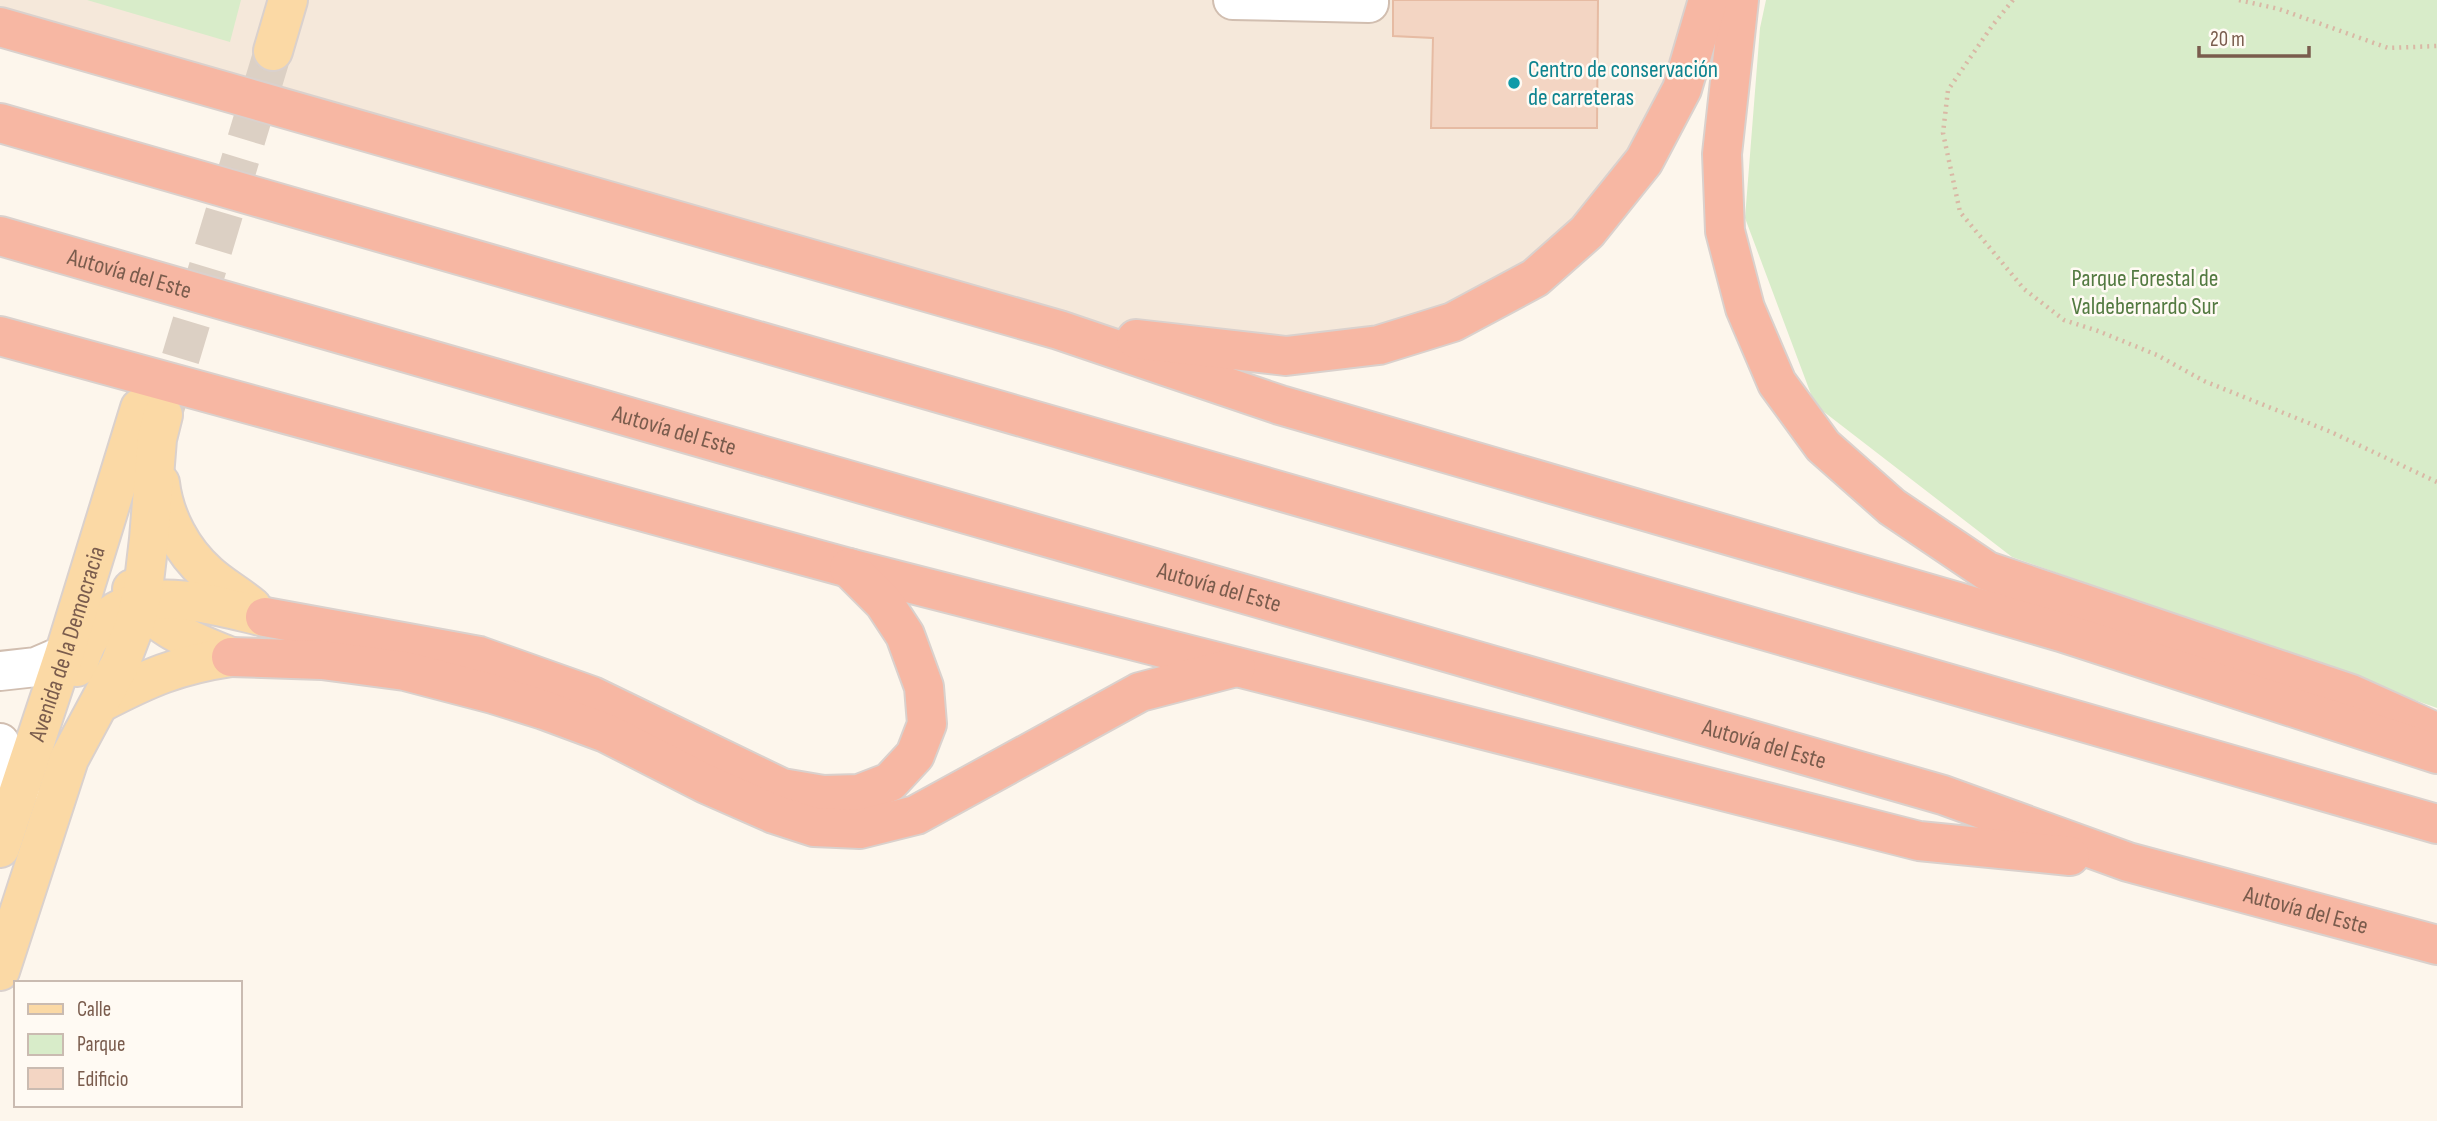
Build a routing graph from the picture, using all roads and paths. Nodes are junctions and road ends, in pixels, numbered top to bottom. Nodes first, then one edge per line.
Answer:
1 (260, 0) edge
2 (289, 0) edge
3 (1233, 0) edge
4 (1369, 0) edge
5 (1708, 0) edge
6 (1739, 0) edge
7 (2013, 0) edge
8 (2239, 0) edge
9 (0, 27) edge
10 (2437, 46) edge
11 (0, 123) edge
12 (0, 236) edge
13 (1059, 330) junction
14 (0, 336) edge
15 (148, 431) junction
16 (2437, 482) edge
17 (849, 568) junction
18 (140, 601) junction
19 (265, 617) junction
20 (65, 655) junction
21 (231, 657) junction
22 (1240, 666) junction
23 (0, 671) edge
24 (100, 704) junction
25 (2437, 733) edge
26 (0, 743) edge
27 (2437, 754) edge
28 (20, 789) junction
29 (2437, 824) edge
30 (0, 848) edge
31 (2128, 862) junction
32 (0, 875) edge
33 (2437, 945) edge
34 (0, 971) edge

1 - 2 main road
3 - 4 lane
5 - 13 highway
6 - 25 highway
7 - 16 path
8 - 10 path
9 - 13 highway
11 - 29 highway
12 - 31 highway, Autovía del Este
13 - 27 highway
14 - 17 highway
15 - 18 main road, Avenida de la Democracia
15 - 19 main road
15 - 20 main road, Avenida de la Democracia
17 - 19 highway
17 - 22 highway
18 - 19 main road
18 - 21 main road
18 - 24 main road, Avenida de la Democracia
18 - 32 main road, Avenida de la Democracia
20 - 23 lane
20 - 28 main road, Avenida de la Democracia
21 - 22 highway
21 - 24 main road
22 - 31 highway
24 - 34 main road, Avenida de la Democracia
26 - 28 lane
28 - 30 main road, Avenida de la Democracia
31 - 33 highway, Autovía del Este

